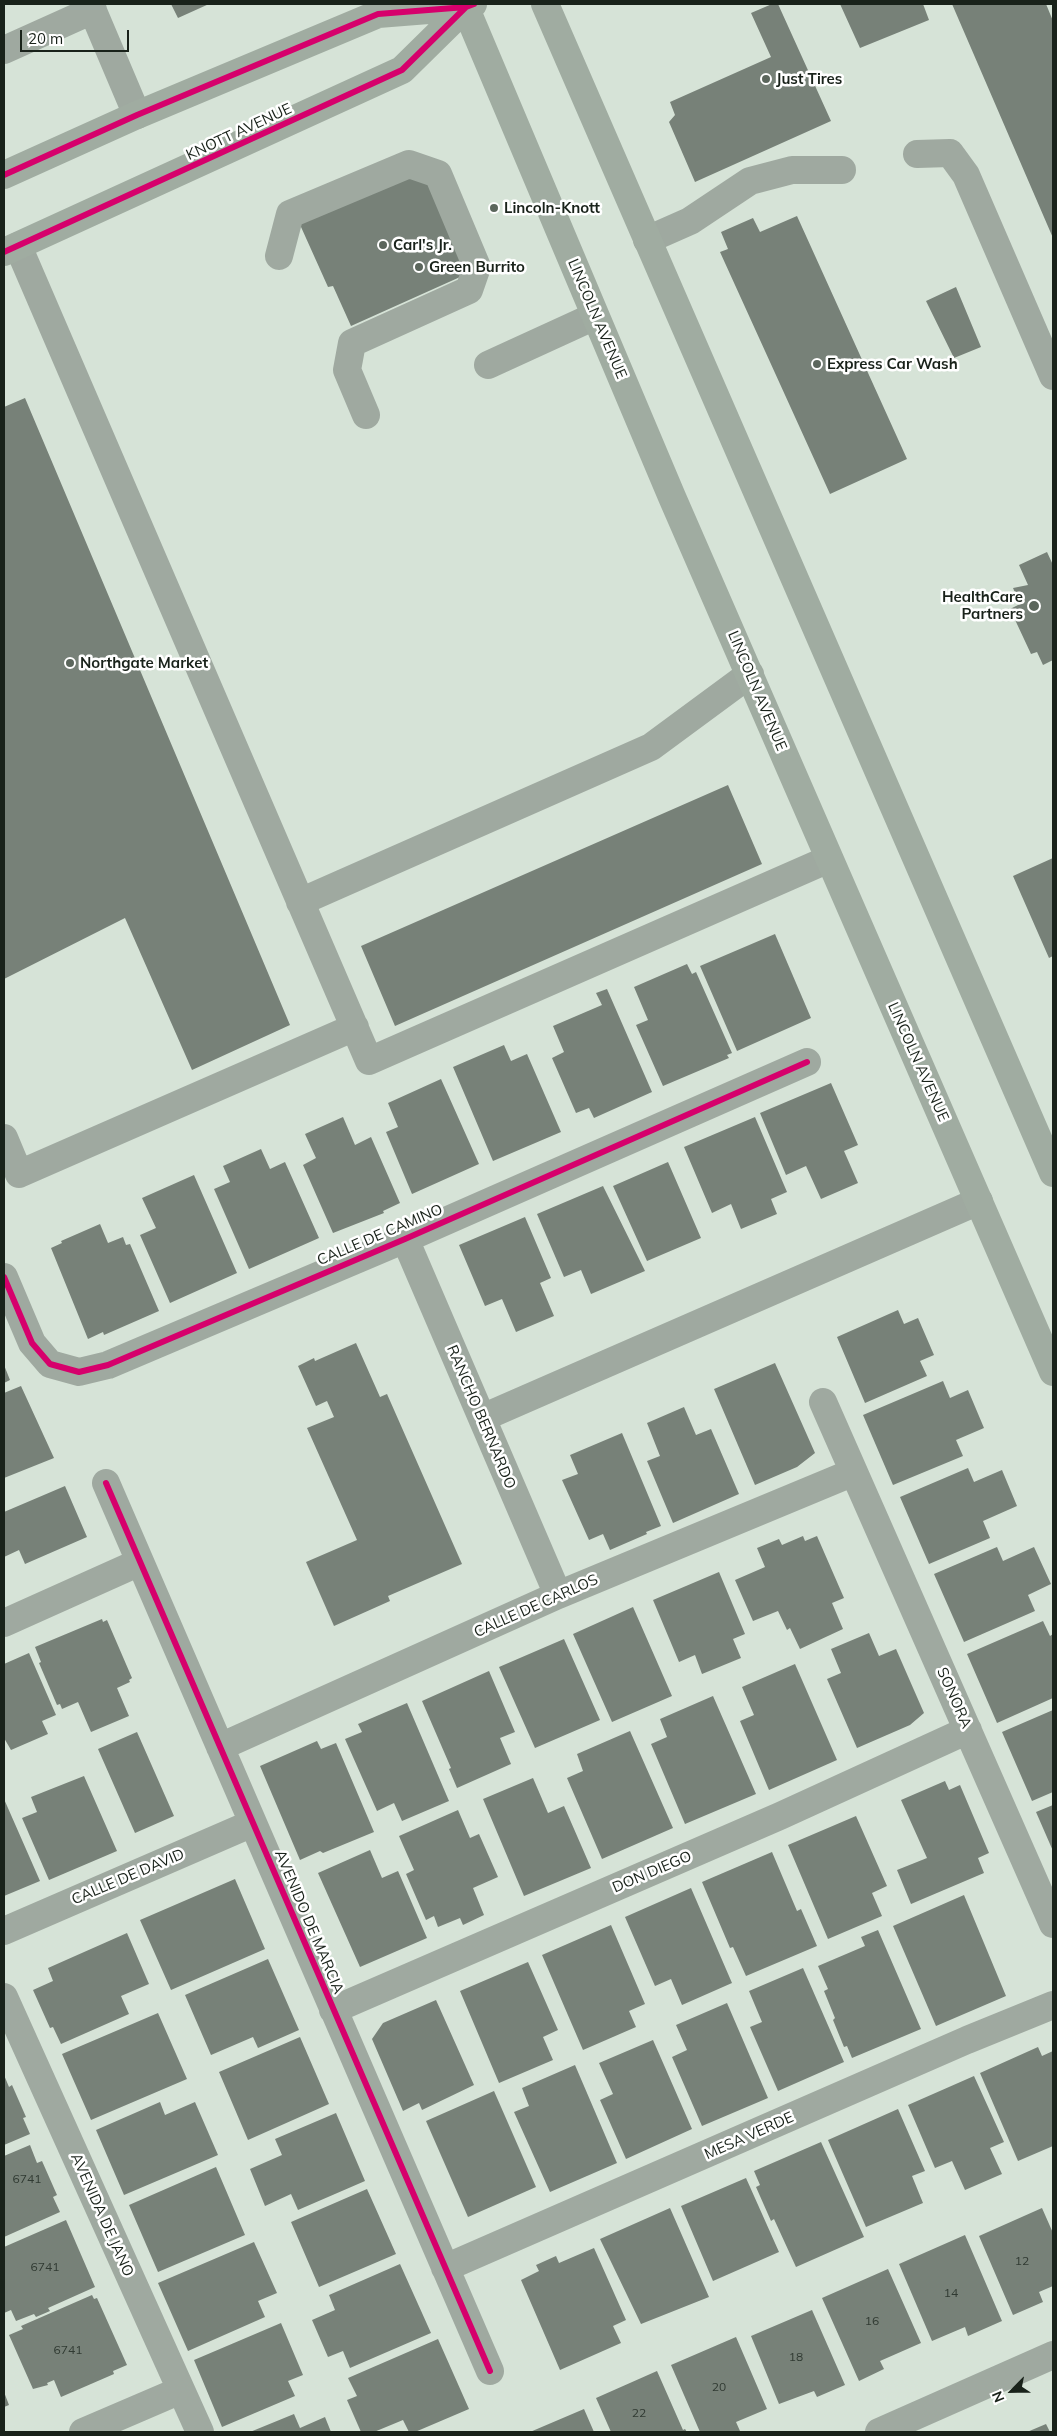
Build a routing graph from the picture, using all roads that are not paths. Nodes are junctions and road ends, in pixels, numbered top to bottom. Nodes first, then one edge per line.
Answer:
1 (545, 4) edge
2 (468, 5) edge
3 (92, 7) edge
4 (4, 50) edge
5 (137, 115) junction
6 (917, 154) dead end
7 (842, 170) dead end
8 (4, 175) edge
9 (647, 240) junction
10 (11, 249) edge
11 (279, 256) dead end
12 (596, 316) junction
13 (488, 365) dead end
14 (1053, 376) edge
15 (366, 415) dead end
16 (750, 674) junction
17 (828, 859) junction
18 (300, 902) junction
19 (355, 1027) junction
20 (807, 1062) dead end
21 (4, 1138) edge
22 (1053, 1173) edge
23 (979, 1201) junction
24 (404, 1239) junction
25 (4, 1277) edge
26 (1053, 1372) edge
27 (822, 1402) dead end
28 (482, 1418) junction
29 (854, 1472) junction
30 (106, 1483) dead end
31 (140, 1562) junction
32 (558, 1595) junction
33 (4, 1622) edge
34 (968, 1730) junction
35 (220, 1747) junction
36 (253, 1824) junction
37 (1053, 1924) edge
38 (4, 1931) edge
39 (4, 1997) edge
40 (1053, 2005) edge
41 (333, 2010) junction
42 (445, 2268) junction
43 (1053, 2356) edge
44 (490, 2371) dead end
45 (181, 2390) junction
46 (83, 2432) edge
47 (200, 2432) edge
48 (879, 2432) edge

1 - 9 main road
2 - 5 main road
2 - 10 main road, KNOTT AVENUE
2 - 12 main road, LINCOLN AVENUE
3 - 4 street
3 - 5 street
5 - 8 main road
6 - 14 street
7 - 9 street
9 - 22 main road
10 - 18 street
11 - 15 street
12 - 13 street
12 - 16 main road, LINCOLN AVENUE
16 - 17 main road, LINCOLN AVENUE
16 - 18 street
17 - 19 street
17 - 23 main road, LINCOLN AVENUE
18 - 19 street
19 - 21 street
20 - 24 street, CALLE DE CAMINO
23 - 26 main road, LINCOLN AVENUE
23 - 28 street
24 - 25 street, CALLE DE CAMINO
24 - 28 street, RANCHO BERNARDO
27 - 29 street, SONORA
28 - 32 street, RANCHO BERNARDO
29 - 32 street, CALLE DE CARLOS
29 - 34 street, SONORA
30 - 31 street, AVENIDO DE MARCIA
31 - 33 street
31 - 35 street, AVENIDO DE MARCIA
32 - 35 street, CALLE DE CARLOS
34 - 37 street, SONORA
34 - 41 street, DON DIEGO
35 - 36 street, AVENIDO DE MARCIA
36 - 38 street, CALLE DE DAVID
36 - 41 street, AVENIDO DE MARCIA
39 - 45 street, AVENIDA DE JANO
40 - 42 street, MESA VERDE
41 - 42 street, AVENIDO DE MARCIA
42 - 44 street, AVENIDO DE MARCIA
43 - 48 street
45 - 46 street
45 - 47 street, AVENIDA DE JANO

